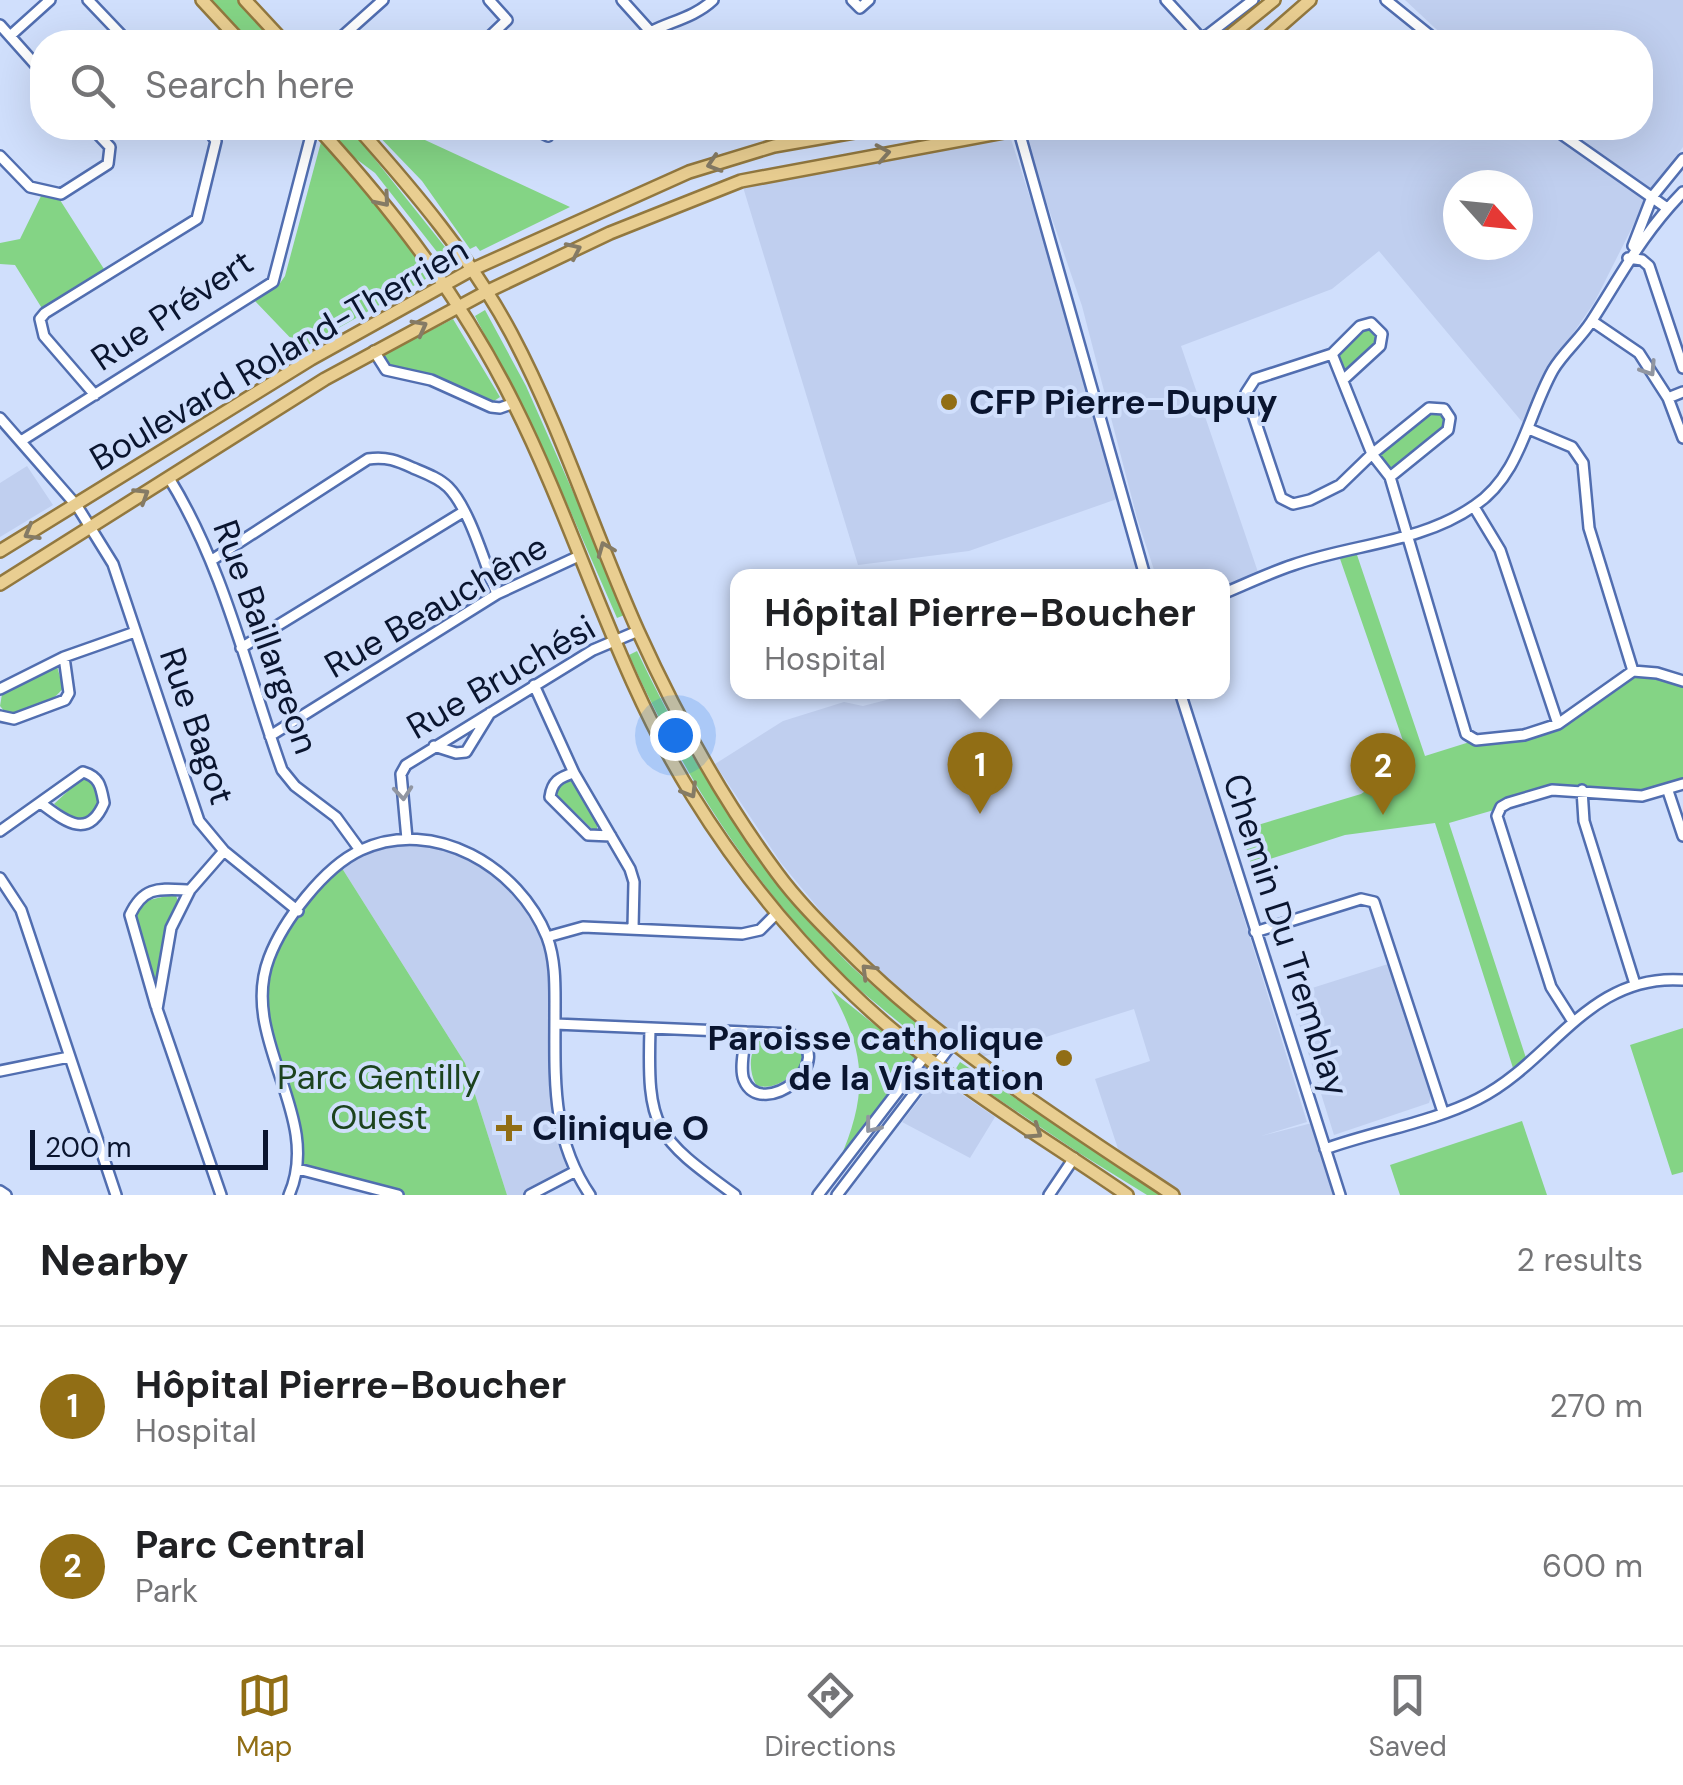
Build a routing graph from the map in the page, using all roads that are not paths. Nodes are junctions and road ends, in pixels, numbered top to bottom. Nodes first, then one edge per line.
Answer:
1 (50, 0) edge
2 (88, 0) edge
3 (202, 0) edge
4 (245, 0) edge
5 (381, 0) edge
6 (489, 0) edge
7 (622, 0) edge
8 (713, 0) edge
9 (852, 0) edge
10 (869, 0) edge
11 (1166, 0) edge
12 (1252, 0) edge
13 (1274, 0) edge
14 (1310, 0) edge
15 (1386, 0) edge
16 (0, 25) edge
17 (117, 30) edge
18 (230, 30) edge
19 (273, 30) edge
20 (349, 30) edge
21 (497, 30) edge
22 (649, 30) joint
23 (1194, 30) edge
24 (1214, 30) edge
25 (1237, 30) edge
26 (1276, 30) edge
27 (1423, 30) edge
28 (10, 36) junction
29 (30, 58) edge
30 (104, 140) edge
31 (215, 140) edge
32 (313, 140) edge
33 (327, 140) edge
34 (369, 140) edge
35 (808, 140) edge
36 (957, 140) edge
37 (1023, 140) edge
38 (1570, 140) edge
39 (0, 156) edge
40 (1683, 159) edge
41 (1683, 192) edge
42 (1652, 197) junction
43 (1668, 208) junction
44 (1628, 258) junction
45 (471, 270) junction
46 (444, 284) junction
47 (486, 292) junction
48 (458, 306) junction
49 (1592, 321) junction
50 (374, 352) junction
51 (1332, 354) junction
52 (1683, 368) edge
53 (1344, 380) junction
54 (1683, 392) edge
55 (95, 395) junction
56 (1668, 398) junction
57 (514, 403) junction
58 (0, 418) edge
59 (1529, 430) junction
60 (1683, 438) edge
61 (22, 442) junction
62 (1372, 454) junction
63 (1390, 477) junction
64 (169, 478) junction
65 (77, 506) junction
66 (1474, 507) junction
67 (463, 512) junction
68 (90, 527) junction
69 (1409, 536) junction
70 (0, 551) edge
71 (579, 556) junction
72 (212, 560) junction
73 (1143, 569) edge
74 (0, 584) edge
75 (1230, 591) edge
76 (497, 594) junction
77 (638, 631) junction
78 (136, 632) junction
79 (615, 642) junction
80 (241, 648) junction
81 (64, 657) junction
82 (1633, 671) junction
83 (1683, 682) edge
84 (534, 685) junction
85 (0, 689) edge
86 (1182, 699) edge
87 (492, 711) junction
88 (0, 716) edge
89 (1558, 724) junction
90 (270, 736) junction
91 (434, 746) junction
92 (574, 773) junction
93 (1683, 784) edge
94 (1582, 790) junction
95 (1668, 790) junction
96 (42, 804) junction
97 (0, 831) edge
98 (611, 836) junction
99 (1683, 836) edge
100 (406, 839) junction
101 (360, 850) junction
102 (224, 852) junction
103 (0, 878) edge
104 (190, 890) junction
105 (298, 910) junction
106 (777, 913) junction
107 (633, 928) junction
108 (1256, 932) junction
109 (547, 937) junction
110 (1683, 980) edge
111 (1635, 984) junction
112 (157, 1009) junction
113 (1572, 1020) junction
114 (555, 1024) junction
115 (650, 1028) junction
116 (746, 1032) junction
117 (941, 1035) junction
118 (952, 1044) junction
119 (69, 1056) junction
120 (925, 1056) junction
121 (936, 1065) junction
122 (0, 1072) edge
123 (1443, 1112) junction
124 (1325, 1149) junction
125 (1074, 1158) junction
126 (298, 1169) junction
127 (574, 1172) junction
128 (0, 1191) edge
129 (6, 1195) edge
130 (116, 1195) edge
131 (221, 1195) edge
132 (289, 1195) edge
133 (398, 1195) edge
134 (530, 1195) edge
135 (590, 1195) edge
136 (735, 1195) edge
137 (818, 1195) edge
138 (838, 1195) edge
139 (1049, 1195) edge
140 (1128, 1195) edge
141 (1173, 1195) edge
142 (1340, 1195) edge

1 - 28 street
2 - 17 street
3 - 18 main road
4 - 19 main road
5 - 20 street
6 - 21 street
7 - 22 street
8 - 22 street
9 - 10 street
11 - 23 street
12 - 24 street
13 - 25 main road
14 - 26 main road
15 - 27 street
16 - 28 street
28 - 29 street
30 - 39 street
31 - 55 street
32 - 55 street, Rue Prévert
33 -> 46 main road
34 - 45 main road
35 -> 45 main road, Boulevard Roland-Therrien
47 -> 36 main road, Boulevard Roland-Therrien
37 - 73 street
38 - 42 street
40 - 42 street
41 - 43 street
42 - 43 street
42 - 44 street
43 - 44 street
44 - 49 street
44 - 52 street
45 - 46 main road, Boulevard Roland-Therrien
45 - 47 main road
46 - 48 main road
46 - 65 main road, Boulevard Roland-Therrien
47 - 48 main road, Boulevard Roland-Therrien
77 -> 47 main road
50 -> 48 main road, Boulevard Roland-Therrien
48 - 57 main road
49 -> 56 street
49 - 59 street
50 - 57 street, Boulevard Roland-Therrien
50 - 64 main road, Boulevard Roland-Therrien
51 - 53 street
51 - 53 street
51 - 62 street
53 - 62 street
54 - 56 street
55 - 61 street, Rue Prévert
56 - 60 street
57 - 71 main road
58 - 61 street, Rue Bagot
59 - 66 street
59 - 82 street
61 - 65 street, Rue Bagot
62 - 63 street
62 - 63 street
63 - 69 street
68 -> 64 main road, Boulevard Roland-Therrien
64 - 72 street, Rue Baillargeon
65 - 68 street, Rue Bagot
65 -> 70 main road, Boulevard Roland-Therrien
66 - 69 street
66 - 89 street
67 - 72 street
67 - 76 street
67 - 80 street
68 - 74 main road, Boulevard Roland-Therrien
68 - 78 street, Rue Bagot
69 - 75 street
69 - 89 street
71 - 76 street, Rue Beauchêne
71 - 79 main road
72 - 80 street, Rue Baillargeon
76 - 90 street, Rue Beauchêne
77 - 79 street, Rue Bruchési
117 -> 77 main road
78 - 81 street
78 - 102 street, Rue Bagot
79 - 84 street, Rue Bruchési
79 -> 106 main road
80 - 90 street, Rue Baillargeon
81 - 85 street
81 - 88 street
82 - 83 street
82 - 89 street
84 - 87 street, Rue Bruchési
84 - 92 street
86 - 108 street, Chemin Du Tremblay
87 - 91 street, Rue Bruchési
87 - 91 street
90 - 101 street, Rue Baillargeon
91 -> 100 street, Rue Bruchési
92 - 98 street
92 - 98 street
93 - 95 street
94 - 95 street
94 - 111 street
94 - 113 street
95 - 99 street
96 - 96 street
96 - 97 street
98 - 107 street
100 - 101 street
100 - 109 street
101 - 105 street
102 - 104 street
102 - 105 street, Rue Bagot
103 - 119 street
104 - 112 street
104 - 112 street
105 - 126 street
106 - 107 street
106 - 120 main road
107 - 109 street
108 - 123 street
108 - 124 street, Chemin Du Tremblay
109 - 114 street
110 - 111 street
111 - 113 street
112 - 131 street
113 - 123 street
114 - 115 street
114 - 127 street
115 - 116 street
115 - 136 street
116 - 116 street
117 - 118 main road
117 - 120 street
118 - 121 street
118 - 141 main road
119 - 122 street
119 - 130 street
120 - 121 main road
120 -> 137 street
121 -> 125 main road
121 - 138 street
123 - 124 street
124 - 142 street, Chemin Du Tremblay
125 - 139 street
125 - 140 main road
126 - 132 street
126 - 133 street
127 - 134 street
127 - 135 street
128 - 129 street

